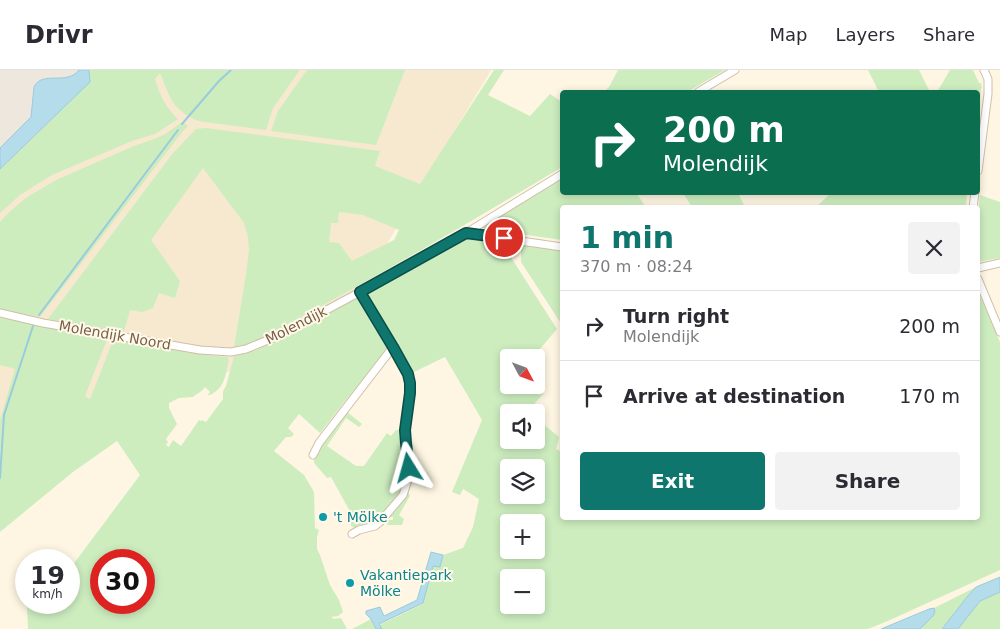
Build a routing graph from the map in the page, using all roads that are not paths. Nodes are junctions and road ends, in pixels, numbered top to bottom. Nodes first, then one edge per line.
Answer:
1 (736, 70) edge
2 (984, 70) edge
3 (701, 90) edge
4 (980, 154) edge
5 (560, 175) edge
6 (466, 233) junction
7 (560, 247) edge
8 (1000, 263) edge
9 (980, 268) edge
10 (980, 284) edge
11 (360, 292) junction
12 (0, 313) edge
13 (1000, 332) edge
14 (393, 347) junction
15 (231, 352) joint
16 (313, 455) dead end
17 (352, 534) dead end

1 - 3 street
2 - 4 street
5 - 6 street, Molendijk
6 - 7 street
6 - 11 street, Molendijk
8 - 9 street
10 - 13 street
11 - 14 street
11 - 15 street, Molendijk
12 - 15 street, Molendijk Noord
14 - 16 street
14 - 17 street

